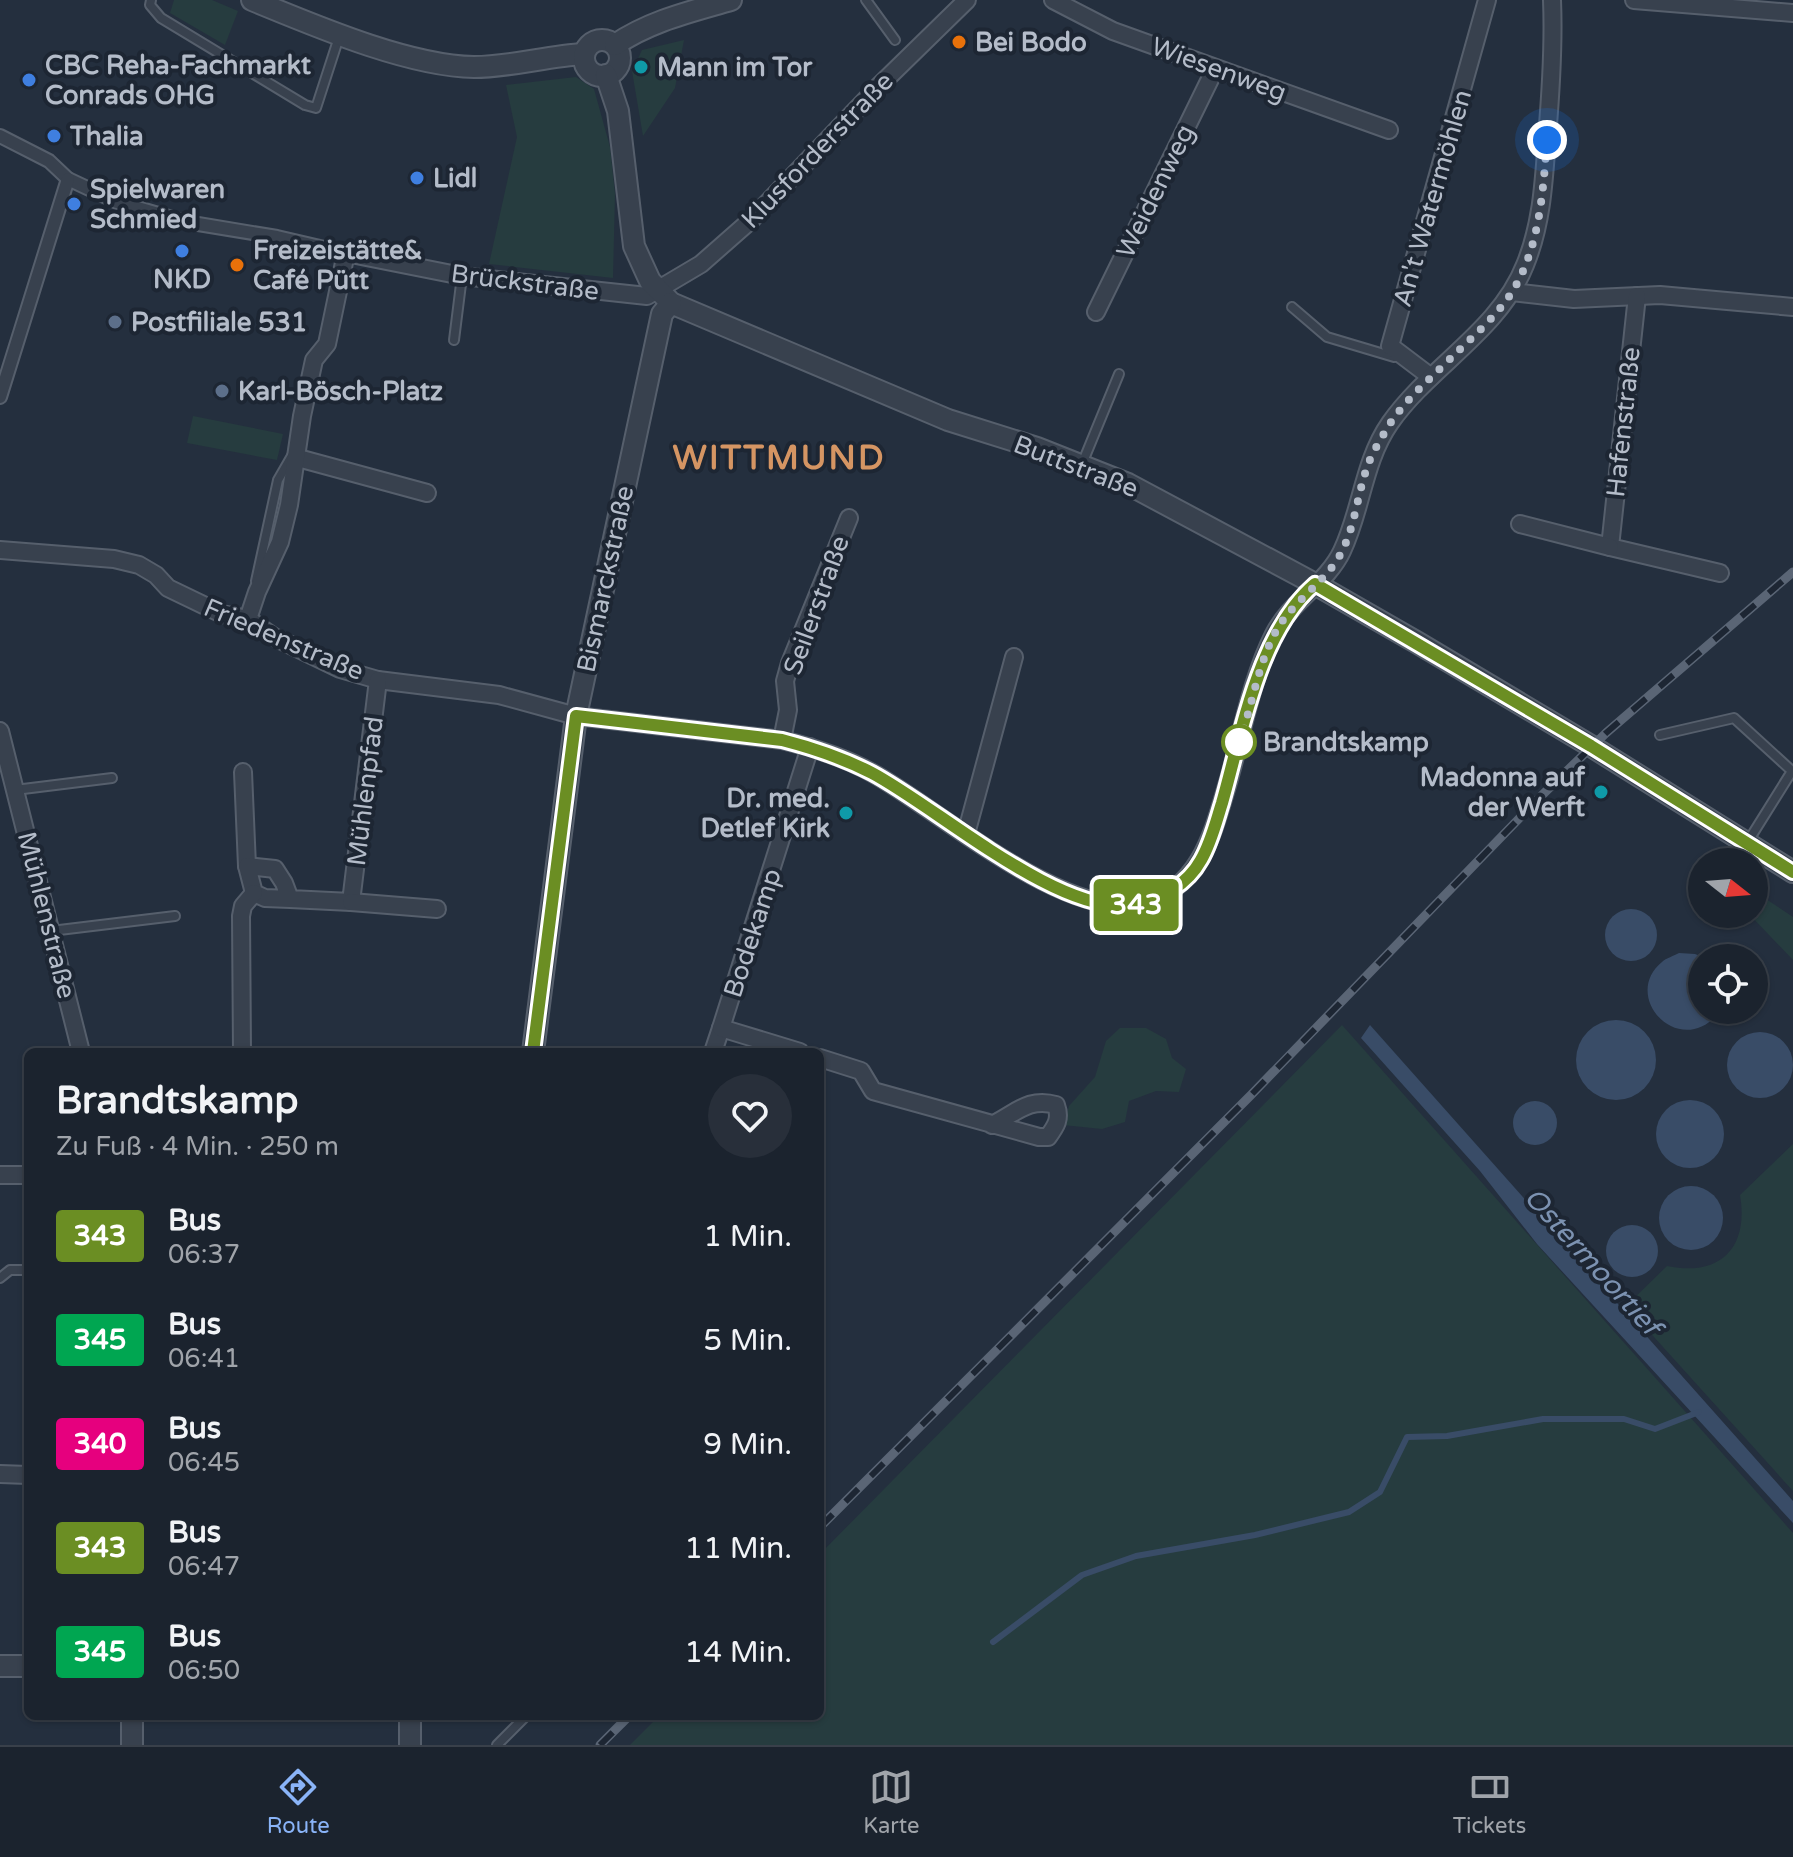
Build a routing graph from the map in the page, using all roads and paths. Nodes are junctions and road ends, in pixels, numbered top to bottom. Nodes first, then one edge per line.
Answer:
1 (151, 0) edge
2 (252, 0) edge
3 (731, 0) edge
4 (866, 0) edge
5 (967, 0) edge
6 (1053, 0) edge
7 (1487, 0) edge
8 (1552, 0) edge
9 (1634, 0) edge
10 (1793, 13) edge
11 (340, 34) junction
12 (895, 40) dead end
13 (615, 45) junction
14 (584, 54) junction
15 (1215, 69) junction
16 (606, 75) junction
17 (1389, 130) dead end
18 (0, 136) edge
19 (68, 179) junction
20 (346, 253) junction
21 (462, 276) junction
22 (1512, 292) junction
23 (1637, 296) junction
24 (665, 297) junction
25 (1292, 307) dead end
26 (1793, 307) edge
27 (1096, 312) dead end
28 (454, 340) dead end
29 (1119, 374) dead end
30 (1429, 379) junction
31 (0, 397) edge
32 (298, 452) junction
33 (1082, 465) junction
34 (427, 493) dead end
35 (849, 518) dead end
36 (1520, 524) dead end
37 (1610, 547) junction
38 (0, 550) edge
39 (1720, 573) dead end
40 (1315, 584) junction
41 (248, 619) junction
42 (1014, 657) dead end
43 (378, 680) junction
44 (576, 716) junction
45 (0, 731) edge
46 (1660, 735) dead end
47 (782, 740) junction
48 (810, 747) junction
49 (243, 772) dead end
50 (112, 778) dead end
51 (15, 790) junction
52 (966, 834) junction
53 (1747, 844) junction
54 (247, 866) junction
55 (1793, 872) edge
56 (254, 893) junction
57 (290, 899) junction
58 (351, 902) junction
59 (437, 909) dead end
60 (175, 916) dead end
61 (51, 931) junction
62 (721, 1028) junction
63 (80, 1048) edge
64 (242, 1048) edge
65 (534, 1048) edge
66 (714, 1048) edge
67 (787, 1048) edge
68 (824, 1059) edge
69 (992, 1125) dead end
70 (0, 1175) edge
71 (24, 1175) edge
72 (24, 1270) edge
73 (0, 1278) edge
74 (0, 1474) edge
75 (24, 1475) edge
76 (0, 1666) edge
77 (24, 1666) edge
78 (132, 1720) edge
79 (410, 1720) edge
80 (522, 1720) edge
81 (132, 1745) edge
82 (410, 1745) edge
83 (497, 1745) edge

1 - 11 lane
2 - 11 street
3 - 13 street
4 - 12 lane
5 - 24 street, Klusforderstraße
6 - 15 street, Wiesenweg
7 - 30 street, An't Watermöhlen
8 - 22 street
9 - 10 street
11 - 14 street
13 - 14 street
13 - 16 street
14 - 16 street
15 - 17 street, Wiesenweg
15 - 27 street, Weidenweg
16 - 24 street
18 - 19 street, Brückstraße
19 - 20 street, Brückstraße
19 - 31 street
20 - 21 street, Brückstraße
20 - 32 street
21 - 24 street, Brückstraße
21 - 28 lane
22 - 23 street
22 - 30 street
23 - 26 street
23 - 37 street, Hafenstraße
24 - 33 street, Buttstraße
24 - 44 street, Bismarckstraße
25 - 30 lane
29 - 33 lane
30 - 40 street
32 - 34 street
32 - 41 street
33 - 40 street, Buttstraße
35 - 47 street, Seilerstraße
36 - 37 street
37 - 39 street
38 - 41 street, Friedenstraße
40 - 52 street
40 - 53 street, Buttstraße
41 - 43 street, Friedenstraße
42 - 52 street
43 - 44 street, Friedenstraße
43 - 58 street, Mühlenpfad
44 - 47 street
44 - 65 street, Bismarckstraße
45 - 51 street, Mühlenstraße
46 - 53 lane
47 - 48 street
48 - 52 street
48 - 62 street, Bodekamp
49 - 54 street
50 - 51 lane
51 - 61 street, Mühlenstraße
53 - 55 street, Buttstraße
54 - 56 street
54 - 57 street
56 - 57 street, Mühlenpfad
56 - 64 street
57 - 58 street, Mühlenpfad
58 - 59 street, Mühlenpfad
60 - 61 lane
61 - 63 street, Mühlenstraße
62 - 66 street, Bodekamp
62 - 67 street, Bodekamp
68 - 69 street
70 - 71 street
72 - 73 lane
74 - 75 street
76 - 77 street
78 - 81 street
79 - 82 street
80 - 83 lane

